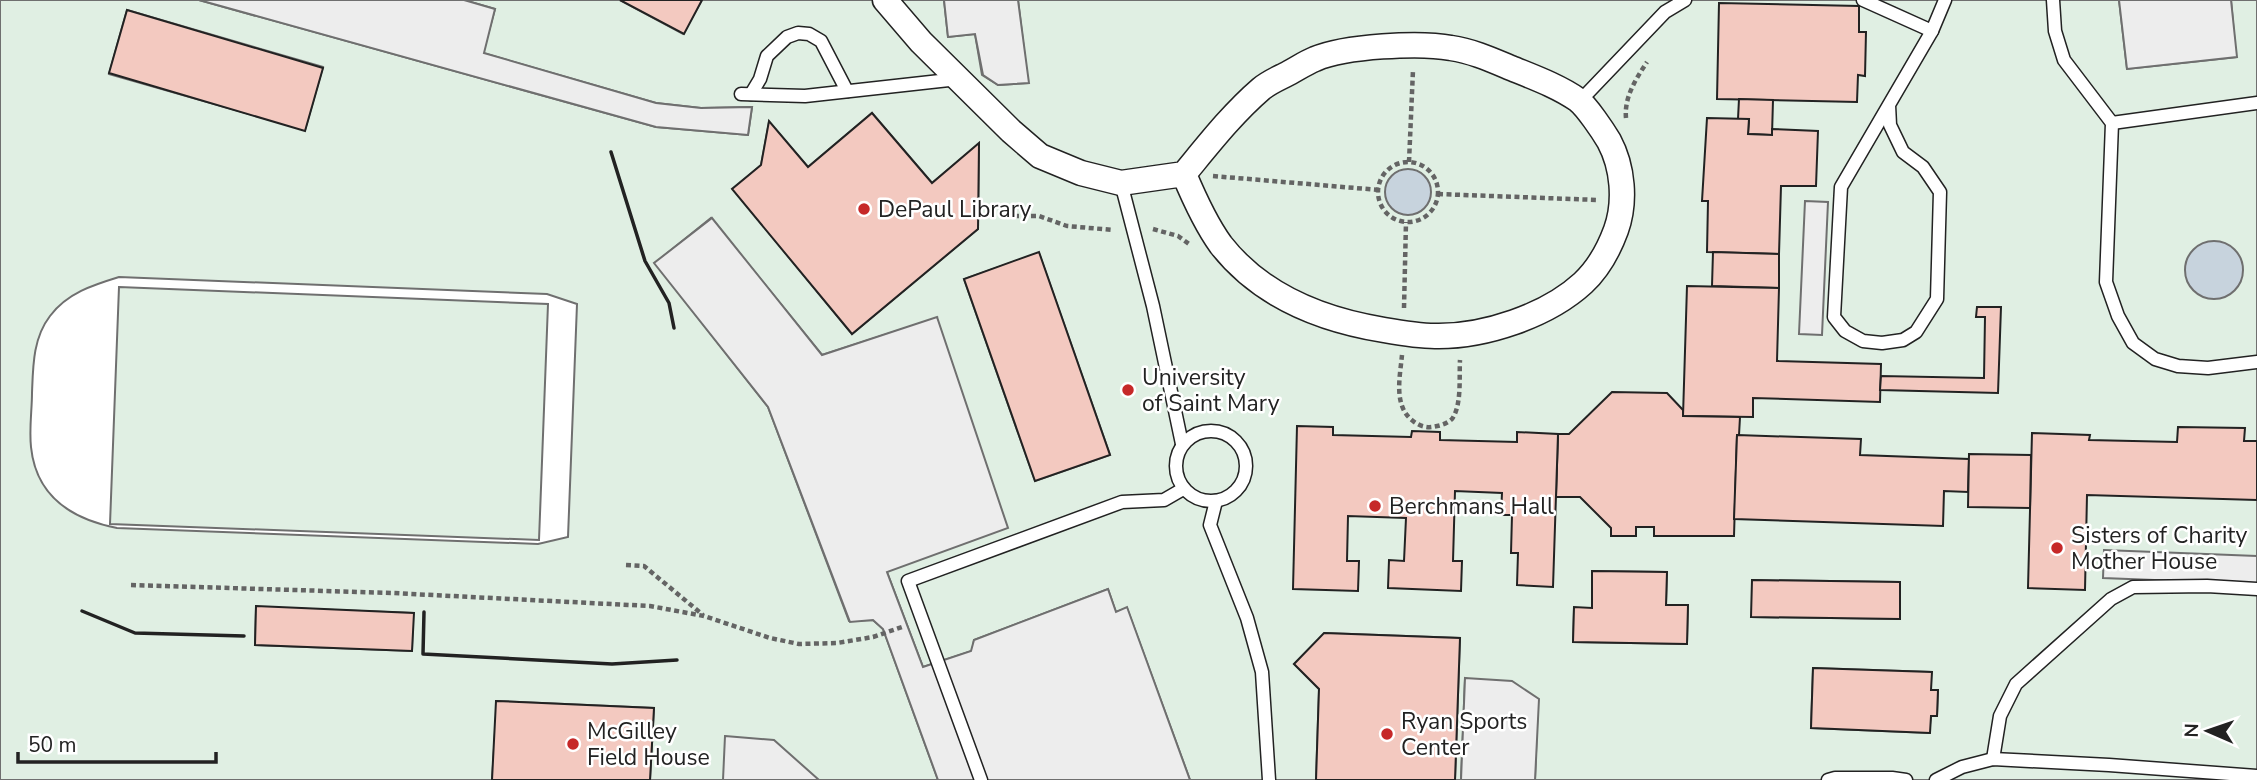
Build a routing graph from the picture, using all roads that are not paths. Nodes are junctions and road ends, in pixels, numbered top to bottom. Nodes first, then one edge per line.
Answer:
1 (885, 0) edge
2 (1685, 0) edge
3 (1863, 0) edge
4 (1945, 0) edge
5 (2053, 0) edge
6 (1932, 31) junction
7 (958, 79) junction
8 (847, 91) junction
9 (1580, 102) junction
10 (2257, 103) edge
11 (1889, 105) junction
12 (2112, 123) junction
13 (1184, 174) junction
14 (1121, 183) junction
15 (2257, 362) edge
16 (1182, 444) junction
17 (1183, 489) junction
18 (1216, 502) junction
19 (2257, 589) edge
20 (1993, 759) junction
21 (2257, 776) edge
22 (981, 780) edge
23 (1269, 780) edge
24 (1828, 780) edge
25 (1906, 780) edge
26 (1936, 780) edge

1 - 7 street
2 - 9 lane
3 - 6 lane
4 - 6 lane
5 - 12 lane
6 - 11 lane
7 - 8 lane
7 - 14 street
8 - 8 lane
9 - 13 street
9 - 13 street
10 - 12 lane
11 - 11 lane
12 - 15 lane
13 - 14 street
14 - 16 lane
16 - 17 lane
16 - 18 lane
17 - 18 lane
17 - 22 lane
18 - 23 lane
19 - 20 lane
20 - 21 lane
20 - 26 lane
24 - 25 lane

